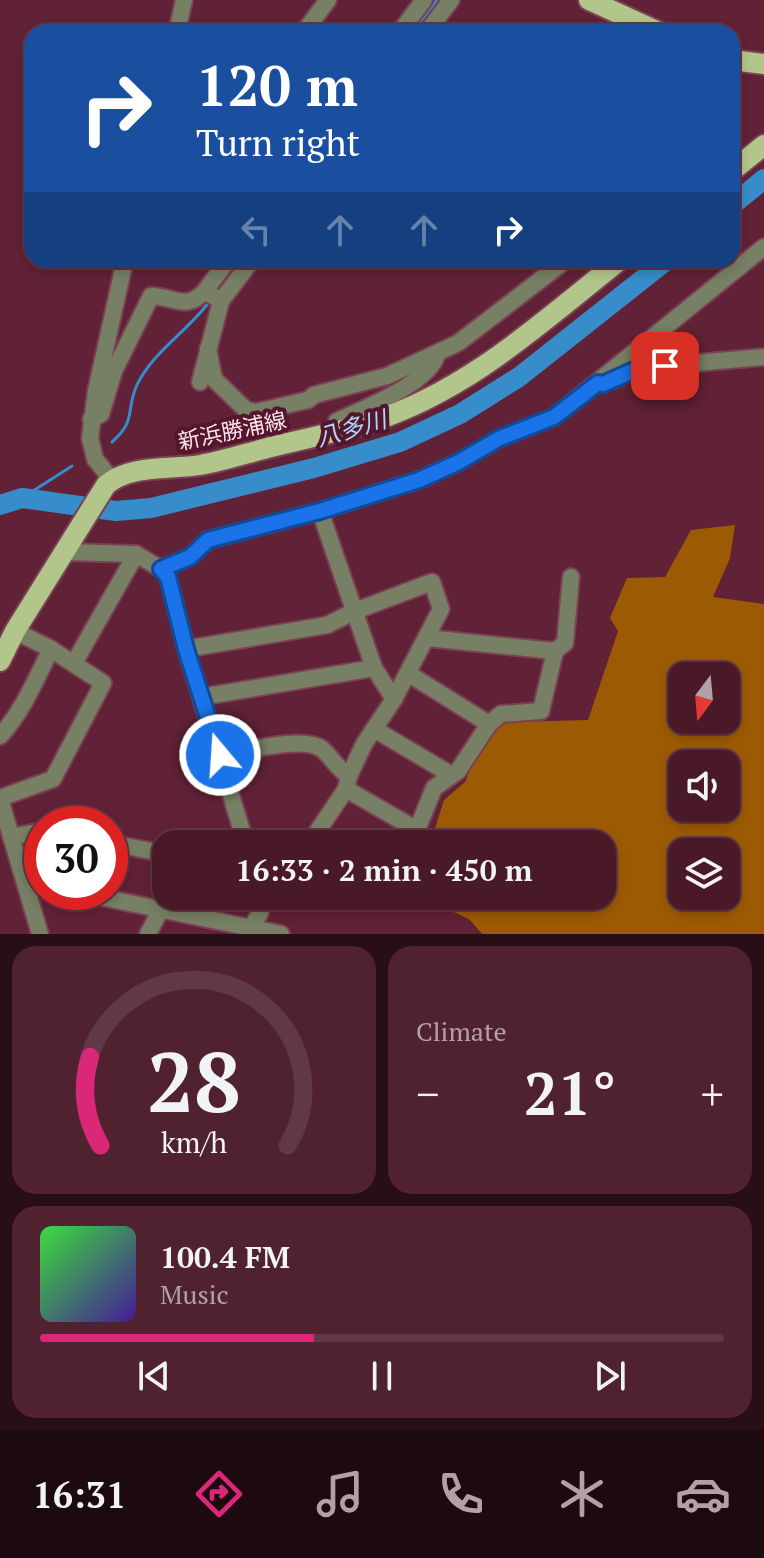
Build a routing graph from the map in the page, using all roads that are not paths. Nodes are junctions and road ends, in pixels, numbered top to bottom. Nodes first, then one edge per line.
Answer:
1 (184, 0) edge
2 (328, 0) edge
3 (424, 0) edge
4 (451, 0) edge
5 (589, 0) edge
6 (179, 24) edge
7 (310, 24) edge
8 (406, 24) edge
9 (433, 24) edge
10 (642, 24) edge
11 (740, 61) edge
12 (764, 64) edge
13 (764, 145) edge
14 (740, 164) edge
15 (764, 247) edge
16 (740, 267) edge
17 (123, 268) edge
18 (225, 268) edge
19 (243, 268) edge
20 (556, 268) edge
21 (610, 268) edge
22 (738, 268) edge
23 (213, 296) junction
24 (208, 349) junction
25 (438, 353) junction
26 (764, 357) edge
27 (200, 382) dead end
28 (598, 383) junction
29 (91, 419) junction
30 (337, 431) junction
31 (109, 483) junction
32 (320, 511) junction
33 (67, 548) junction
34 (136, 554) junction
35 (161, 569) junction
36 (571, 577) dead end
37 (355, 611) junction
38 (15, 631) junction
39 (427, 638) junction
40 (51, 649) junction
41 (186, 649) junction
42 (555, 651) junction
43 (0, 661) edge
44 (74, 663) junction
45 (374, 668) junction
46 (409, 674) junction
47 (201, 697) junction
48 (394, 699) junction
49 (489, 724) junction
50 (374, 729) junction
51 (0, 736) edge
52 (220, 755) junction
53 (449, 777) junction
54 (348, 783) junction
55 (0, 798) edge
56 (242, 830) edge
57 (318, 830) edge
58 (24, 834) edge
59 (11, 837) junction
60 (128, 847) edge
61 (152, 851) edge
62 (24, 864) edge
63 (128, 902) edge
64 (152, 907) edge
65 (37, 910) edge
66 (160, 910) edge
67 (164, 910) edge
68 (261, 910) edge
69 (217, 928) edge
70 (251, 928) junction
71 (40, 934) edge
72 (148, 934) edge
73 (281, 934) edge

1 - 6 street
2 - 7 street
3 - 8 street
4 - 9 street
5 - 10 main road
11 - 12 main road
13 - 14 main road
15 - 16 street
17 - 29 street
18 - 23 street
19 - 23 street
20 - 25 street
21 - 30 main road, 新浜勝浦線
22 - 28 street
23 - 24 street
23 - 29 street
24 - 25 street
24 - 27 street
25 - 30 street
26 - 28 street
28 - 32 street
29 - 31 street
30 - 31 main road, 新浜勝浦線
31 - 33 main road
32 - 35 street
32 - 37 street
33 - 34 street
33 - 38 main road
34 - 35 street
34 - 44 street
35 - 41 street
36 - 42 street
37 - 39 street
37 - 41 street
37 - 45 street
38 - 40 street
38 - 43 main road
39 - 42 street
39 - 46 street
40 - 44 street
40 - 51 street
41 - 47 street
42 - 49 street
44 - 55 street
45 - 47 street
45 - 48 street
46 - 48 street
46 - 49 street
47 - 52 street
48 - 50 street
49 - 53 street
50 - 53 street
50 - 54 street
52 - 54 street
52 - 56 street
53 - 54 street
54 - 57 street
55 - 59 street
58 - 59 street
59 - 62 street
60 - 61 street
63 - 64 street
65 - 71 street
66 - 72 street
67 - 69 street
68 - 70 street
69 - 70 street
70 - 73 street

